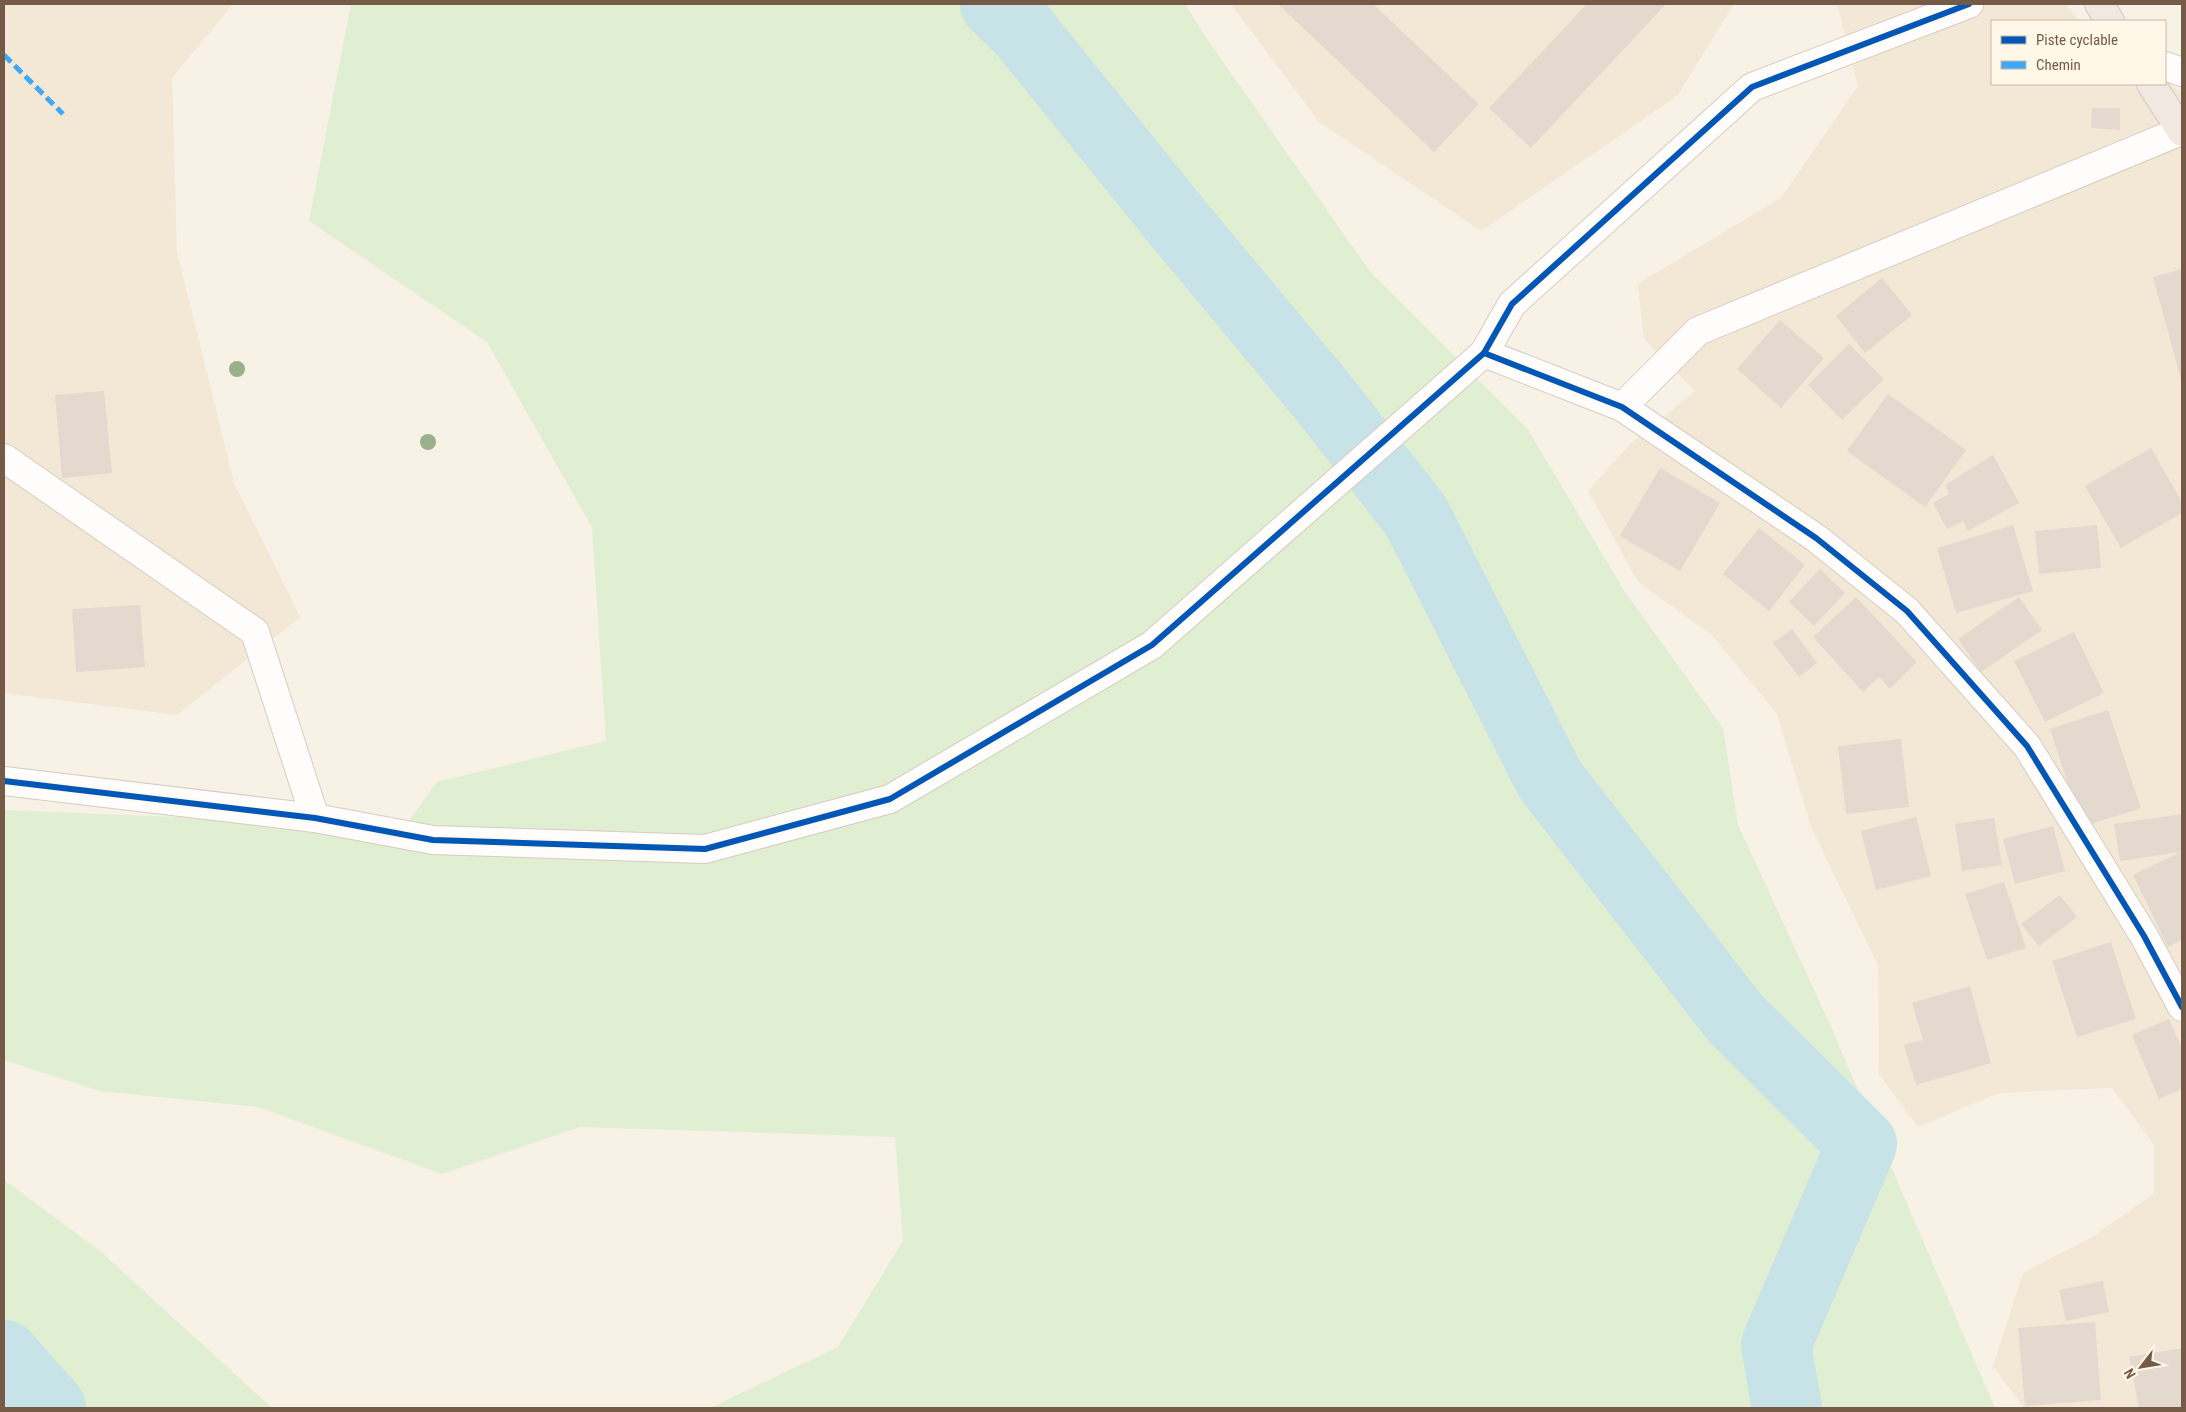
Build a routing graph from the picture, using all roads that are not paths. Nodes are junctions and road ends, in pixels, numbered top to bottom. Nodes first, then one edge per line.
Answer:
1 (1969, 4) edge
2 (2099, 4) edge
3 (2109, 20) edge
4 (2166, 66) edge
5 (2182, 72) edge
6 (2152, 85) edge
7 (2182, 132) edge
8 (1484, 353) junction
9 (1622, 407) junction
10 (4, 458) edge
11 (4, 781) edge
12 (315, 818) junction
13 (2182, 1007) edge

1 - 8 street
2 - 3 highway
4 - 5 street
6 - 7 highway
7 - 9 street
8 - 9 street
8 - 12 street
9 - 13 street
10 - 12 street
11 - 12 street

